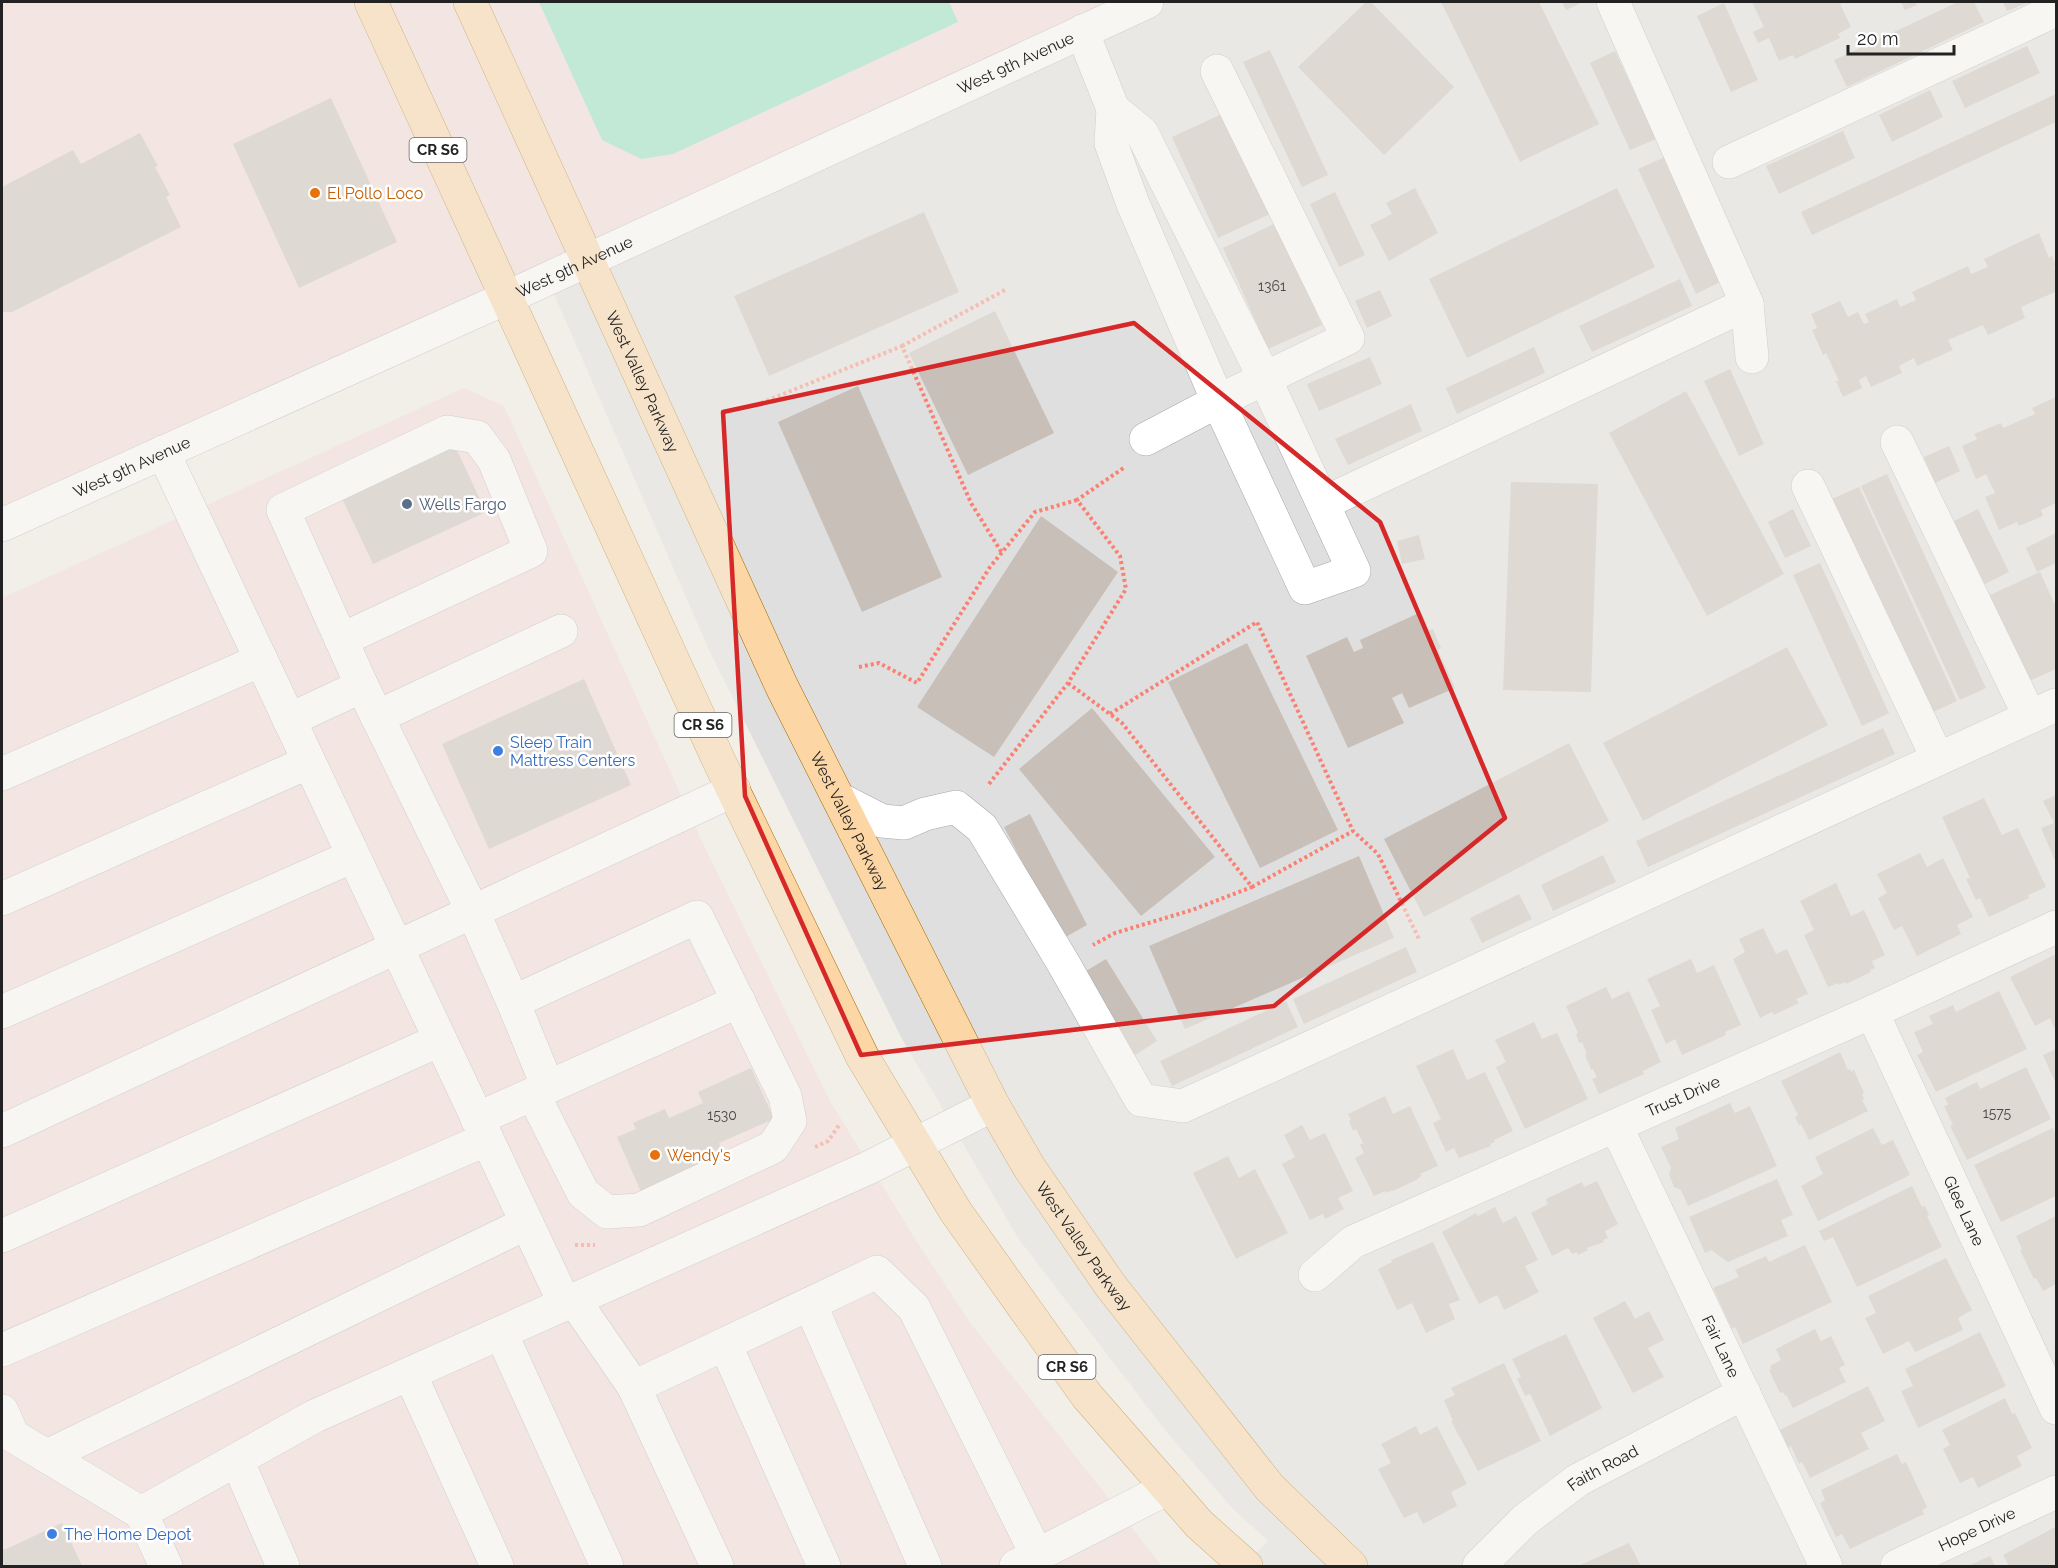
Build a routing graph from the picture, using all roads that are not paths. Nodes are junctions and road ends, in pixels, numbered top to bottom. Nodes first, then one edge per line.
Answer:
1 (371, 2) edge
2 (470, 2) edge
3 (1147, 2) edge
4 (1613, 2) edge
5 (2056, 10) edge
6 (1082, 31) junction
7 (1217, 71) dead end
8 (1113, 110) junction
9 (1729, 162) dead end
10 (587, 259) junction
11 (506, 298) junction
12 (1746, 304) junction
13 (1752, 357) dead end
14 (1265, 379) junction
15 (1218, 401) junction
16 (1146, 439) dead end
17 (1897, 442) dead end
18 (164, 452) junction
19 (1808, 486) dead end
20 (1324, 503) junction
21 (2, 525) edge
22 (561, 631) dead end
23 (341, 640) junction
24 (261, 660) junction
25 (362, 686) junction
26 (2043, 711) edge
27 (377, 717) junction
28 (289, 720) junction
29 (1938, 759) junction
30 (309, 762) junction
31 (2, 774) edge
32 (734, 790) junction
33 (839, 799) junction
34 (353, 856) junction
35 (2, 899) edge
36 (473, 912) junction
37 (2056, 927) edge
38 (397, 948) junction
39 (739, 1001) junction
40 (513, 1002) junction
41 (2, 1012) edge
42 (1872, 1012) junction
43 (440, 1040) junction
44 (541, 1091) junction
45 (993, 1105) junction
46 (1617, 1126) junction
47 (482, 1129) junction
48 (2, 1131) edge
49 (915, 1145) junction
50 (527, 1223) junction
51 (2, 1236) edge
52 (1315, 1275) dead end
53 (569, 1302) junction
54 (810, 1304) junction
55 (501, 1332) junction
56 (725, 1344) junction
57 (2, 1350) edge
58 (410, 1374) junction
59 (634, 1387) junction
60 (1744, 1393) junction
61 (2056, 1408) edge
62 (2, 1411) edge
63 (47, 1456) junction
64 (237, 1460) junction
65 (1168, 1488) junction
66 (2056, 1492) edge
67 (141, 1513) junction
68 (1042, 1559) edge
69 (166, 1566) edge
70 (284, 1566) edge
71 (496, 1566) edge
72 (607, 1566) edge
73 (717, 1566) edge
74 (824, 1566) edge
75 (925, 1566) edge
76 (1246, 1566) edge
77 (1351, 1566) edge
78 (1479, 1566) edge
79 (1826, 1566) edge
80 (1897, 1566) edge

1 - 11 main road, CR S6
2 - 10 main road, West Valley Parkway
3 - 6 street, West 9th Avenue
4 - 12 street
5 - 9 street
6 - 8 street
6 - 10 street, West 9th Avenue
7 - 14 street
8 - 14 street
8 - 15 street
10 - 11 street, West 9th Avenue
10 - 33 main road, West Valley Parkway
11 - 18 street, West 9th Avenue
11 - 32 main road, CR S6
12 - 13 street
12 - 20 street
14 - 15 street
14 - 20 street
15 - 16 street
15 - 20 street
17 - 26 street
18 - 21 street, West 9th Avenue
18 - 24 street
19 - 29 street
22 - 27 street
23 - 23 street
23 - 25 street
24 - 28 street
24 - 31 street
25 - 27 street
25 - 28 street
26 - 29 street
27 - 36 street
28 - 30 street
29 - 33 street
30 - 34 street
30 - 35 street
32 - 36 street
32 - 49 main road, CR S6
33 - 45 main road, West Valley Parkway
34 - 38 street
34 - 41 street
36 - 38 street
36 - 40 street
37 - 42 street, Trust Drive
38 - 43 street
38 - 48 street
39 - 40 street
39 - 44 street
39 - 44 street
40 - 44 street
42 - 46 street, Trust Drive
42 - 61 street, Glee Lane
43 - 47 street
43 - 51 street
44 - 47 street
45 - 49 street
45 - 77 main road, West Valley Parkway
46 - 52 street, Trust Drive
46 - 60 street, Fair Lane
47 - 50 street
47 - 57 street
49 - 53 street
49 - 65 main road, CR S6
50 - 53 street
50 - 63 street
53 - 55 street
53 - 59 street
54 - 56 street
54 - 68 street
54 - 75 street
55 - 58 street
55 - 72 street
56 - 59 street
56 - 74 street
58 - 64 street
58 - 71 street
59 - 73 street
60 - 78 street, Faith Road
60 - 79 street, Fair Lane
62 - 63 street
63 - 67 street
64 - 67 street
64 - 70 street
65 - 68 street
65 - 76 main road, CR S6
66 - 80 street, Hope Drive
67 - 69 street

